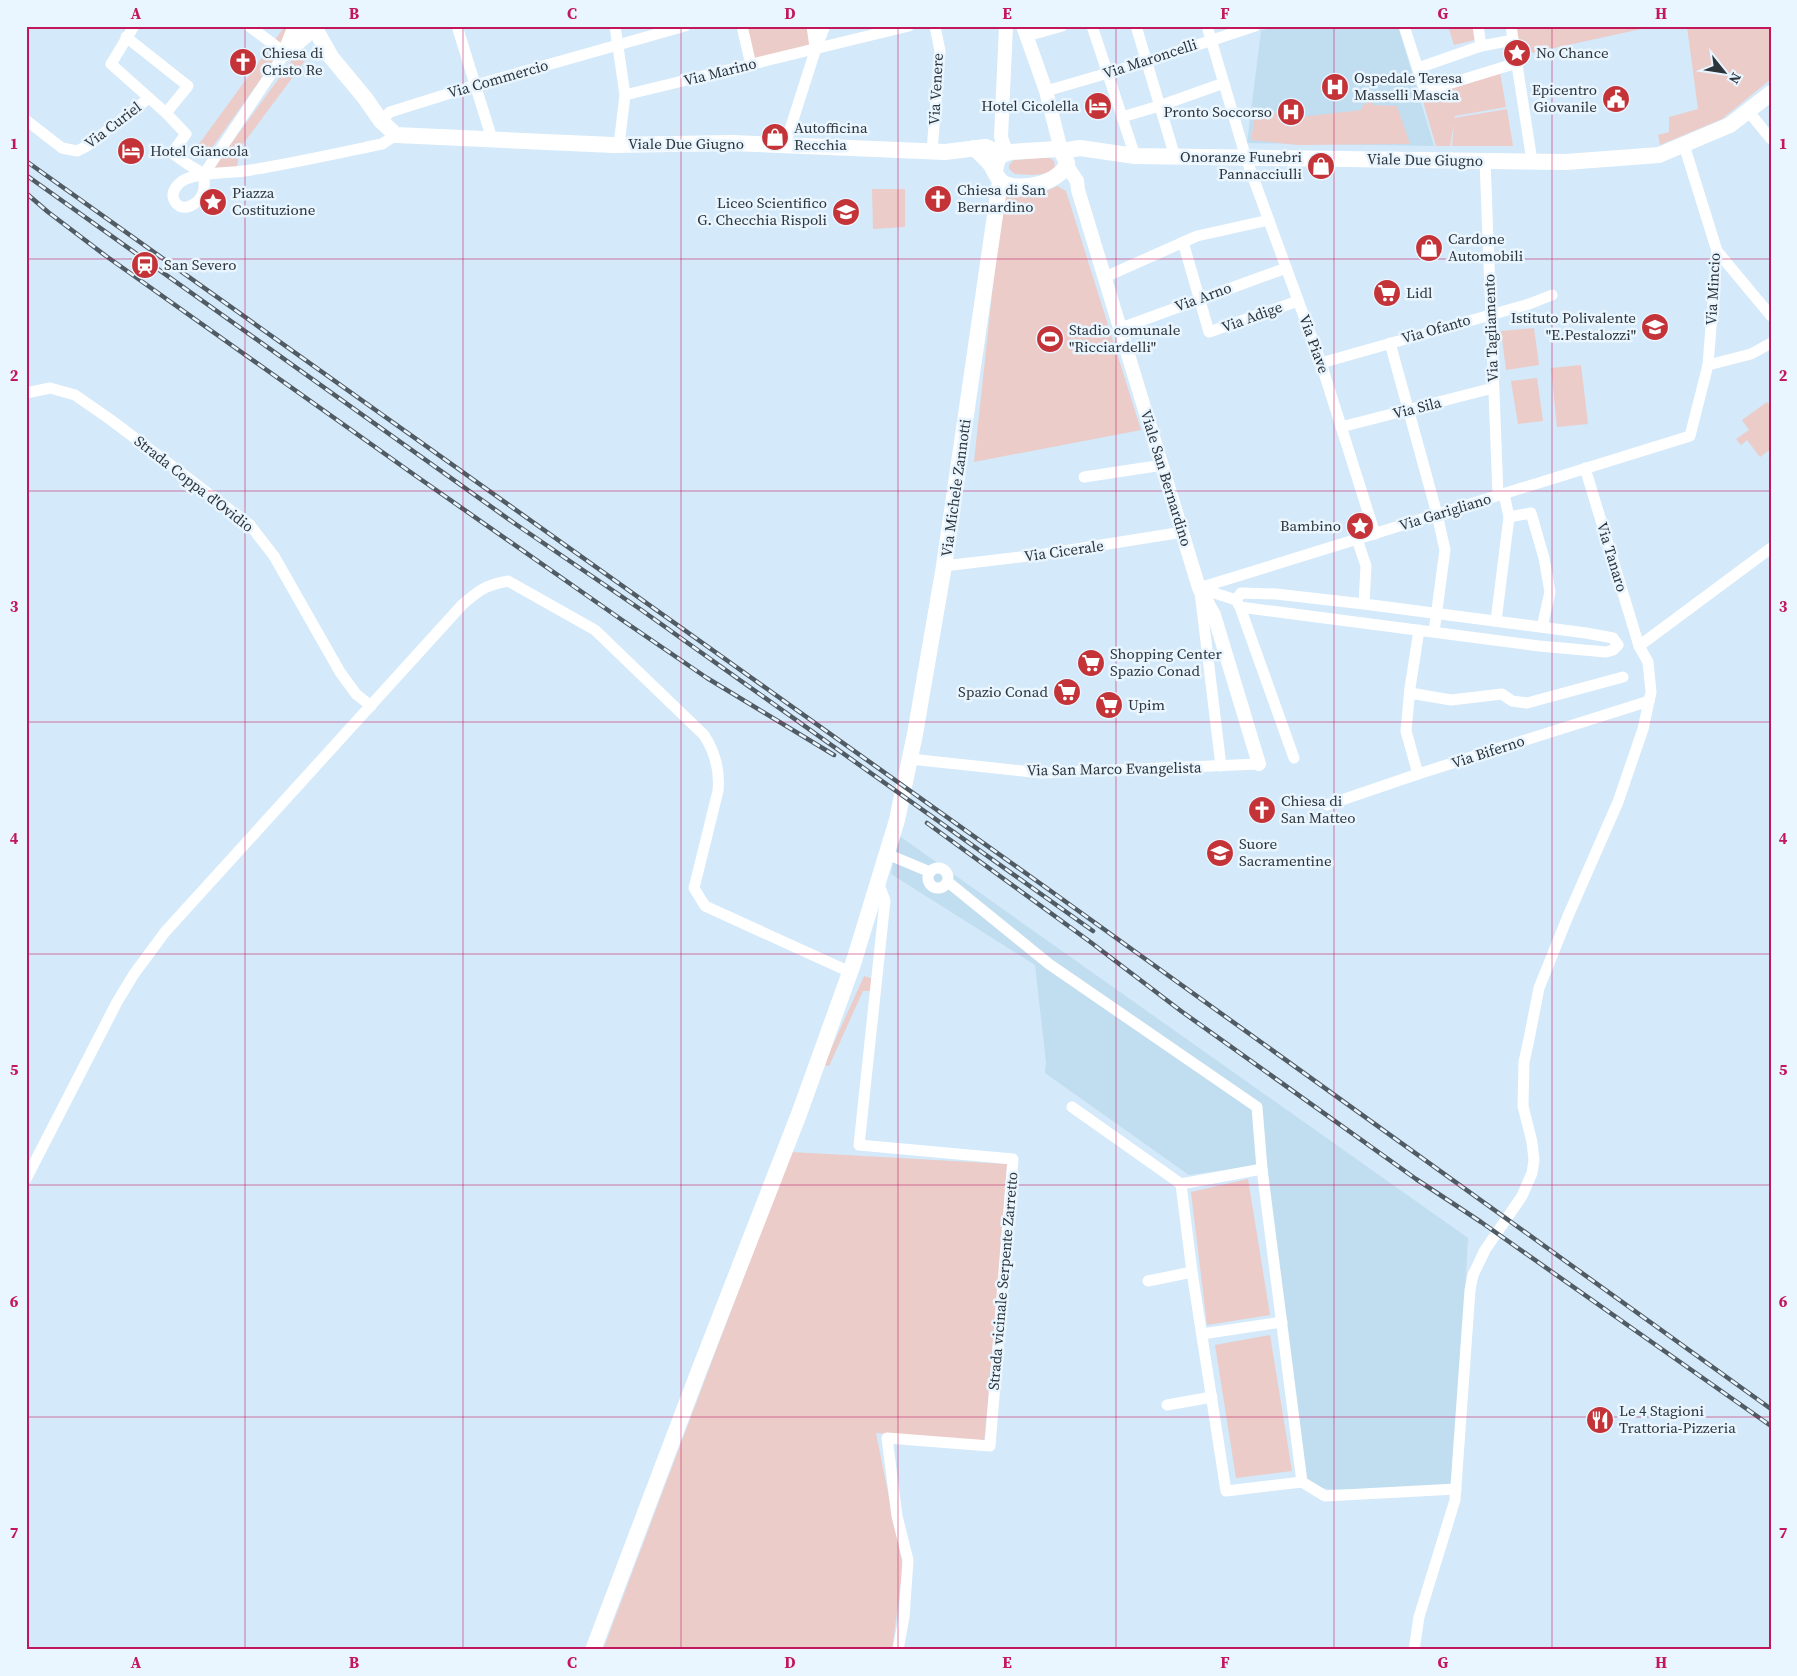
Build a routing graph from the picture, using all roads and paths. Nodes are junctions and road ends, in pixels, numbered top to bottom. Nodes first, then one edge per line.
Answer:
1 (134, 26) edge
2 (249, 26) edge
3 (456, 26) edge
4 (615, 26) edge
5 (685, 26) edge
6 (742, 26) edge
7 (812, 26) edge
8 (825, 26) edge
9 (909, 26) edge
10 (935, 26) edge
11 (1006, 26) edge
12 (1062, 26) edge
13 (1092, 26) edge
14 (1136, 26) edge
15 (1208, 26) edge
16 (1254, 26) edge
17 (1404, 26) edge
18 (1478, 26) edge
19 (1511, 26) edge
20 (313, 27) edge
21 (1025, 31) edge
22 (126, 37) junction
23 (1212, 40) junction
24 (1513, 40) junction
25 (619, 44) junction
26 (1481, 46) junction
27 (816, 48) junction
28 (285, 53) junction
29 (1146, 62) junction
30 (1517, 63) junction
31 (751, 65) junction
32 (1418, 68) junction
33 (1107, 73) junction
34 (1224, 83) junction
35 (476, 85) junction
36 (1046, 91) junction
37 (1771, 93) edge
38 (625, 95) junction
39 (148, 98) junction
40 (1159, 106) junction
41 (1748, 111) junction
42 (166, 113) junction
43 (1122, 117) junction
44 (26, 120) edge
45 (381, 120) junction
46 (396, 135) junction
47 (492, 139) junction
48 (1771, 139) edge
49 (619, 145) junction
50 (786, 145) junction
51 (1684, 145) junction
52 (974, 148) junction
53 (932, 151) junction
54 (1004, 154) junction
55 (1135, 156) junction
56 (1175, 157) junction
57 (1246, 158) junction
58 (1063, 161) junction
59 (1485, 161) junction
60 (1532, 161) junction
61 (204, 174) junction
62 (997, 176) junction
63 (1016, 186) junction
64 (997, 203) junction
65 (1269, 220) junction
66 (1183, 242) junction
67 (1717, 251) junction
68 (1286, 268) junction
69 (1105, 277) junction
70 (1552, 295) dead end
71 (1199, 298) junction
72 (1298, 301) junction
73 (1491, 313) junction
74 (1771, 316) edge
75 (1121, 328) junction
76 (1390, 343) junction
77 (1771, 343) edge
78 (1321, 363) junction
79 (1708, 365) junction
80 (1493, 388) junction
81 (26, 393) edge
82 (1409, 410) junction
83 (1341, 427) junction
84 (1690, 436) joint
85 (1163, 465) junction
86 (1585, 468) junction
87 (1084, 477) dead end
88 (1501, 494) junction
89 (1438, 516) junction
90 (1510, 517) junction
91 (1183, 532) junction
92 (1375, 534) junction
93 (1357, 539) junction
94 (1771, 548) edge
95 (944, 566) junction
96 (1199, 588) junction
97 (1238, 603) junction
98 (1364, 604) junction
99 (1436, 614) junction
100 (1496, 621) junction
101 (1542, 627) junction
102 (1419, 630) junction
103 (1434, 632) junction
104 (1618, 645) junction
105 (1639, 646) junction
106 (1623, 677) dead end
107 (1410, 693) junction
108 (1649, 701) junction
109 (371, 706) junction
110 (1294, 758) dead end
111 (1259, 764) joint
112 (909, 765) junction
113 (1221, 766) junction
114 (1418, 774) junction
115 (1327, 805) dead end
116 (887, 854) junction
117 (878, 882) junction
118 (850, 972) junction
119 (1072, 1107) dead end
120 (1262, 1169) junction
121 (26, 1179) edge
122 (1181, 1184) junction
123 (1192, 1272) junction
124 (1148, 1281) dead end
125 (1282, 1322) junction
126 (1202, 1334) junction
127 (1212, 1398) junction
128 (1167, 1405) dead end
129 (1302, 1482) junction
130 (1456, 1489) junction
131 (593, 1650) edge
132 (898, 1650) edge
133 (1414, 1650) edge

1 - 22 street
2 - 28 street
3 - 35 street
4 - 25 street
5 - 25 street, Via Commercio
6 - 31 street
7 - 27 street
8 - 27 street
9 - 27 street, Via Marino
10 - 53 street, Via Venere
11 - 54 street
12 - 21 street
13 - 33 street
14 - 29 street
15 - 23 street, Via Piave
16 - 23 street, Via Maroncelli
17 - 32 street
18 - 26 street
19 - 24 street
20 - 28 main road
20 - 45 main road
21 - 36 street
22 - 39 street
22 - 42 street
23 - 29 street, Via Maroncelli
23 - 34 street, Via Piave
24 - 26 street
24 - 30 street
25 - 35 street, Via Commercio
25 - 38 street
26 - 32 street
27 - 31 street, Via Marino
27 - 50 street
28 - 61 street
29 - 33 street, Via Maroncelli
29 - 40 street
30 - 32 street
30 - 60 street
31 - 38 street, Via Marino
33 - 36 street, Via Maroncelli
33 - 43 street
34 - 40 street
34 - 57 street, Via Piave
35 - 45 street, Via Commercio
35 - 47 street
36 - 58 street
37 - 41 main road, Viale Due Giugno
38 - 49 street
39 - 42 street
39 - 44 street, Via Curiel
40 - 43 street
40 - 56 street
41 - 48 street
41 - 51 main road, Viale Due Giugno
42 - 61 street
43 - 55 street
45 - 46 main road
46 - 47 main road, Viale Due Giugno
46 - 61 street
47 - 49 main road, Viale Due Giugno
49 - 50 main road, Viale Due Giugno
50 - 53 main road, Viale Due Giugno
51 - 60 main road, Viale Due Giugno
51 - 67 street, Via Mincio
52 - 53 main road, Viale Due Giugno
52 - 54 main road, Viale Due Giugno
52 - 62 main road
54 - 58 main road
54 - 62 main road, Via Michele Zannotti
55 - 56 main road, Viale Due Giugno
55 - 58 main road, Viale Due Giugno
56 - 57 main road, Viale Due Giugno
57 - 59 main road, Viale Due Giugno
57 - 65 street, Via Piave
58 - 63 main road
58 - 69 street, Viale San Bernardino
59 - 60 main road, Viale Due Giugno
59 - 73 street, Via Tagliamento
62 - 63 main road
62 - 64 main road, Via Michele Zannotti
63 - 64 main road
64 - 95 main road, Via Michele Zannotti
65 - 66 street
65 - 68 street, Via Piave
66 - 69 street
66 - 71 street, Via Adige
67 - 74 street
67 - 79 street, Via Mincio
68 - 71 street, Via Arno
68 - 72 street, Via Piave
69 - 75 street, Viale San Bernardino
70 - 73 street, Via Ofanto
71 - 72 street, Via Adige
71 - 75 street, Via Arno
72 - 78 street, Via Piave
73 - 76 street, Via Ofanto
73 - 80 street, Via Tagliamento
75 - 85 street, Viale San Bernardino
76 - 78 street, Via Ofanto
76 - 82 street
77 - 79 street
78 - 83 street, Via Piave
79 - 84 street, Via Mincio
80 - 82 street, Via Sila
80 - 88 street, Via Tagliamento
81 - 109 street, Strada Coppa d'Ovidio
82 - 83 street, Via Sila
82 - 89 street
83 - 92 street, Via Piave
84 - 86 street, Via Garigliano
85 - 87 street
85 - 91 street, Viale San Bernardino
86 - 88 street, Via Garigliano
86 - 105 street, Via Tanaro
88 - 89 street, Via Garigliano
88 - 90 street, Via Tagliamento
89 - 92 street, Via Garigliano
89 - 99 street
90 - 100 street
90 - 101 street
91 - 95 street, Via Cicerale
91 - 96 street, Viale San Bernardino
92 - 93 street, Via Garigliano
93 - 96 street, Via Garigliano
93 - 98 street
94 - 105 street
95 - 112 main road, Via Michele Zannotti
96 - 97 street
96 - 111 street, Viale San Bernardino
96 - 113 street
97 - 98 street
97 - 102 street
97 - 110 street
98 - 99 street
99 - 100 street
99 - 103 street
100 - 101 street
101 - 104 street
102 - 103 street
102 - 107 street
103 - 104 street
104 - 105 street
105 - 108 street, Via Tanaro
106 - 107 street
107 - 114 street
108 - 114 street, Via Biferno
108 - 130 street, Via Tanaro
109 - 118 street
109 - 121 street
111 - 113 street, Via San Marco Evangelista
112 - 113 street, Via San Marco Evangelista
112 - 116 main road, Via Michele Zannotti
114 - 115 street, Via Biferno
116 - 117 main road, Via Michele Zannotti
116 - 120 street
117 - 118 main road, Via Michele Zannotti
117 - 132 street, Strada vicinale Serpente Zarretto
118 - 131 main road, Via Michele Zannotti
119 - 122 street
120 - 122 street
120 - 125 street
122 - 123 street
123 - 124 street
123 - 126 street
125 - 126 street
125 - 129 street
126 - 127 street
127 - 128 street
127 - 129 street
129 - 130 street
130 - 133 street, Via Tanaro

